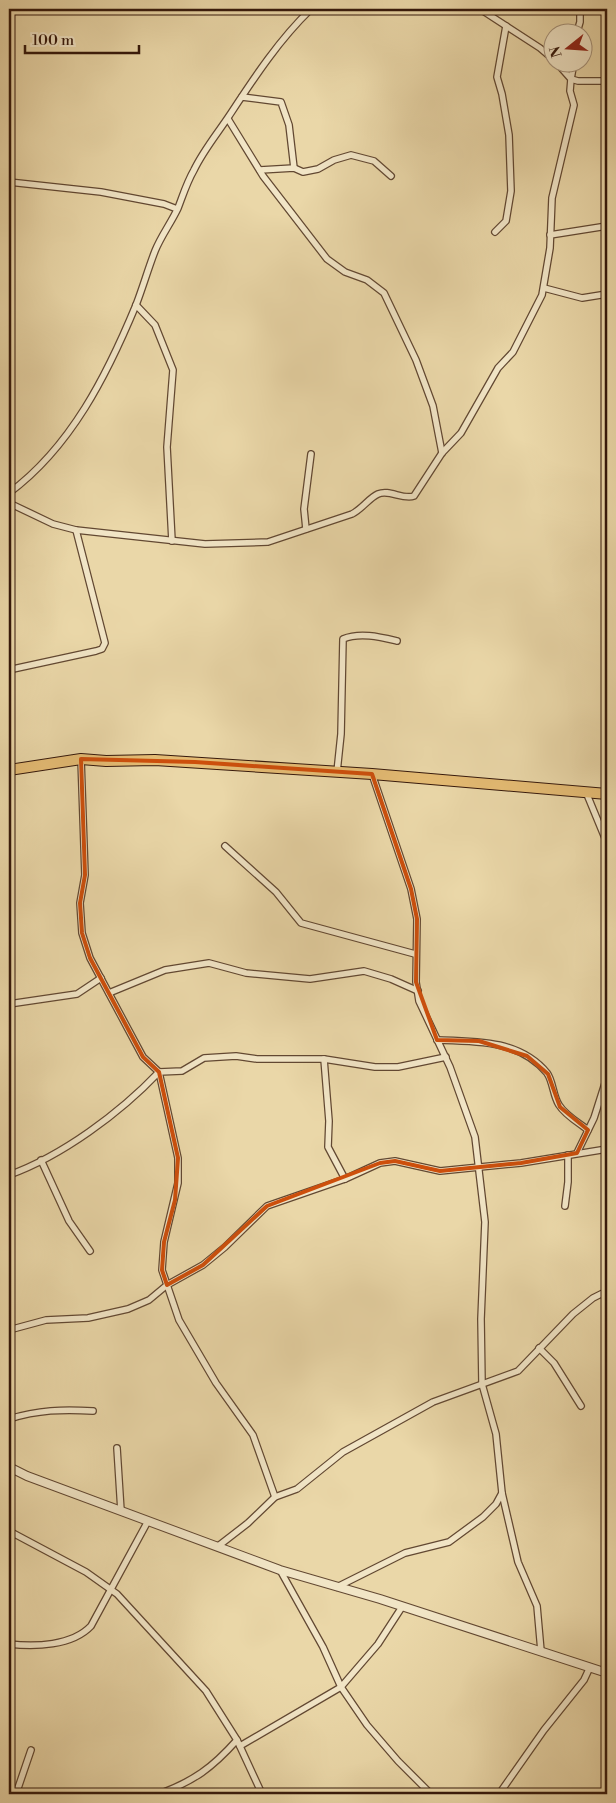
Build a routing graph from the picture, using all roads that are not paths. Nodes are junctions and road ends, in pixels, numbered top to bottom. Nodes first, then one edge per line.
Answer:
1 (311, 9) edge
2 (480, 9) edge
3 (580, 9) edge
4 (580, 22) edge
5 (506, 26) junction
6 (544, 51) edge
7 (565, 72) edge
8 (572, 72) edge
9 (571, 79) junction
10 (607, 81) edge
11 (242, 97) junction
12 (228, 119) junction
13 (294, 168) junction
14 (260, 170) junction
15 (391, 176) dead end
16 (9, 182) edge
17 (177, 209) junction
18 (607, 226) edge
19 (495, 232) dead end
20 (550, 235) junction
21 (544, 288) junction
22 (607, 294) edge
23 (136, 304) junction
24 (442, 453) junction
25 (311, 454) dead end
26 (9, 493) edge
27 (9, 503) edge
28 (306, 529) junction
29 (76, 530) junction
30 (172, 541) junction
31 (397, 642) dead end
32 (13, 669) dead end
33 (81, 759) junction
34 (9, 770) edge
35 (337, 772) junction
36 (372, 774) junction
37 (586, 792) junction
38 (607, 794) edge
39 (607, 843) edge
40 (225, 846) dead end
41 (415, 954) junction
42 (101, 978) junction
43 (418, 991) junction
44 (109, 993) junction
45 (9, 1004) edge
46 (437, 1040) junction
47 (446, 1058) junction
48 (324, 1059) junction
49 (159, 1072) junction
50 (607, 1077) edge
51 (588, 1130) junction
52 (607, 1149) edge
53 (577, 1153) junction
54 (568, 1155) junction
55 (41, 1160) junction
56 (480, 1167) junction
57 (9, 1175) edge
58 (345, 1179) junction
59 (565, 1206) dead end
60 (90, 1251) dead end
61 (167, 1285) junction
62 (607, 1291) edge
63 (9, 1330) edge
64 (539, 1348) junction
65 (482, 1384) junction
66 (581, 1406) dead end
67 (93, 1410) dead end
68 (9, 1419) edge
69 (117, 1448) dead end
70 (9, 1467) edge
71 (502, 1493) junction
72 (275, 1497) junction
73 (121, 1511) junction
74 (148, 1521) junction
75 (9, 1531) edge
76 (216, 1547) junction
77 (280, 1570) junction
78 (337, 1587) junction
79 (111, 1588) junction
80 (402, 1607) junction
81 (9, 1644) edge
82 (541, 1652) junction
83 (590, 1667) junction
84 (607, 1673) edge
85 (341, 1687) junction
86 (238, 1743) junction
87 (31, 1750) dead end
88 (16, 1794) edge
89 (159, 1794) edge
90 (262, 1794) edge
91 (432, 1794) edge
92 (499, 1794) edge

1 - 11 street
2 - 5 street
3 - 4 street
5 - 6 street
5 - 19 street
7 - 9 street
8 - 9 street
9 - 10 street
9 - 20 street
11 - 12 street
11 - 13 street
12 - 14 street
12 - 17 street
13 - 14 street
13 - 15 street
14 - 24 street
16 - 17 street
17 - 23 street
18 - 20 street
20 - 21 street
21 - 22 street
21 - 24 street
23 - 26 street
23 - 30 street
24 - 28 street
25 - 28 street
27 - 29 street
28 - 30 street
29 - 30 street
29 - 32 street
31 - 35 street
33 - 34 main road
33 - 35 main road
33 - 42 street
35 - 36 main road
36 - 37 main road
36 - 41 street
37 - 38 main road
37 - 39 street
40 - 41 street
41 - 43 street
42 - 44 street
42 - 45 street
43 - 44 street
43 - 46 street
44 - 49 street
46 - 47 street
46 - 51 street
47 - 48 street
47 - 56 street
48 - 49 street
48 - 58 street
49 - 55 street
49 - 61 street
50 - 51 street
51 - 53 street
52 - 53 street
53 - 54 street
54 - 56 street
54 - 59 street
55 - 57 street
55 - 60 street
56 - 58 street
56 - 65 street
58 - 61 street
61 - 63 street
61 - 72 street
62 - 64 street
64 - 65 street
64 - 66 street
65 - 71 street
65 - 72 street
67 - 68 street
69 - 73 street
70 - 73 street
71 - 78 street
71 - 82 street
72 - 76 street
73 - 74 street
74 - 76 street
74 - 79 street
75 - 79 street
76 - 77 street
77 - 78 street
77 - 85 street
78 - 80 street
79 - 81 street
79 - 86 street
80 - 82 street
80 - 85 street
82 - 83 street
83 - 84 street
83 - 92 street
85 - 86 street
85 - 91 street
86 - 89 street
86 - 90 street
87 - 88 street

